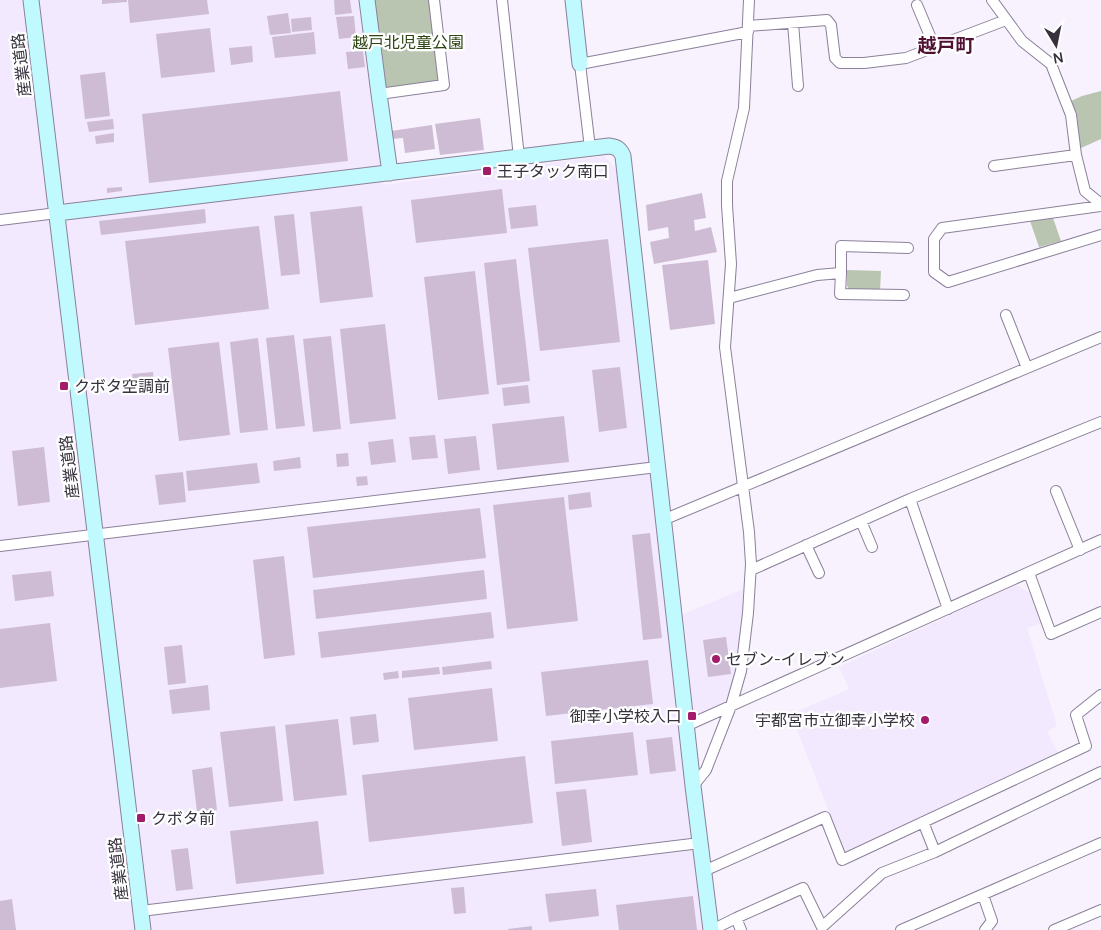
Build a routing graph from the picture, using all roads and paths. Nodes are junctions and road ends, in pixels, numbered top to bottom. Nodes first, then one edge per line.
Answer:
1 (31, 0) edge
2 (367, 0) edge
3 (434, 0) edge
4 (502, 0) edge
5 (573, 0) edge
6 (749, 0) edge
7 (992, 0) edge
8 (917, 5) dead end
9 (1006, 20) junction
10 (793, 23) junction
11 (748, 29) junction
12 (935, 48) junction
13 (580, 64) junction
14 (798, 86) dead end
15 (378, 94) junction
16 (590, 148) junction
17 (1076, 155) junction
18 (519, 157) junction
19 (994, 166) dead end
20 (390, 173) junction
21 (1101, 205) edge
22 (57, 213) junction
23 (0, 220) edge
24 (1101, 235) edge
25 (908, 248) dead end
26 (841, 273) junction
27 (904, 295) dead end
28 (729, 298) junction
29 (1006, 315) dead end
30 (1101, 337) edge
31 (1026, 368) junction
32 (1101, 422) edge
33 (657, 467) junction
34 (744, 486) junction
35 (1056, 491) dead end
36 (910, 499) junction
37 (663, 520) junction
38 (861, 521) junction
39 (95, 535) junction
40 (1101, 540) edge
41 (806, 545) junction
42 (0, 546) edge
43 (872, 547) dead end
44 (1080, 550) junction
45 (751, 570) junction
46 (819, 573) dead end
47 (1029, 573) junction
48 (948, 609) junction
49 (1101, 612) edge
50 (1101, 695) edge
51 (731, 706) junction
52 (686, 726) junction
53 (1101, 772) edge
54 (693, 786) junction
55 (923, 822) junction
56 (700, 843) junction
57 (1101, 843) edge
58 (935, 852) junction
59 (704, 871) junction
60 (982, 895) junction
61 (1101, 910) edge
62 (141, 911) junction
63 (736, 918) junction
64 (822, 929) edge
65 (143, 930) edge
66 (712, 930) edge
67 (741, 930) edge
68 (901, 930) edge
69 (985, 930) edge
70 (1054, 930) edge

1 - 22 street, 産業道路
2 - 15 street
3 - 15 street
4 - 18 street
5 - 13 street
6 - 11 street
7 - 9 street
8 - 12 street
9 - 12 street
9 - 17 street
10 - 11 street
10 - 12 street
10 - 14 street
11 - 13 street
11 - 28 street
13 - 16 street
15 - 20 street
16 - 18 street
16 - 33 street
17 - 19 street
17 - 21 street
18 - 20 street
20 - 22 street
21 - 24 street
22 - 23 street
22 - 39 street, 産業道路
25 - 26 street
26 - 27 street
26 - 28 street
28 - 34 street
29 - 31 street
30 - 31 street
31 - 34 street
32 - 36 street
33 - 37 street
33 - 39 street
34 - 37 street
34 - 45 street
35 - 44 street
36 - 38 street
36 - 48 street
37 - 52 street
38 - 41 street
38 - 43 street
39 - 42 street
39 - 62 street, 産業道路
40 - 44 street
41 - 45 street
41 - 46 street
44 - 47 street
45 - 51 street
47 - 48 street
47 - 49 street
48 - 51 street
50 - 55 street
51 - 52 street
51 - 54 street
52 - 54 street
53 - 58 street
54 - 56 street
55 - 58 street
55 - 59 street
56 - 59 street
56 - 62 street
57 - 60 street
58 - 64 street
59 - 66 street
60 - 68 street
60 - 69 street
61 - 70 street
62 - 65 street, 産業道路
63 - 64 street
63 - 66 street
63 - 67 street

